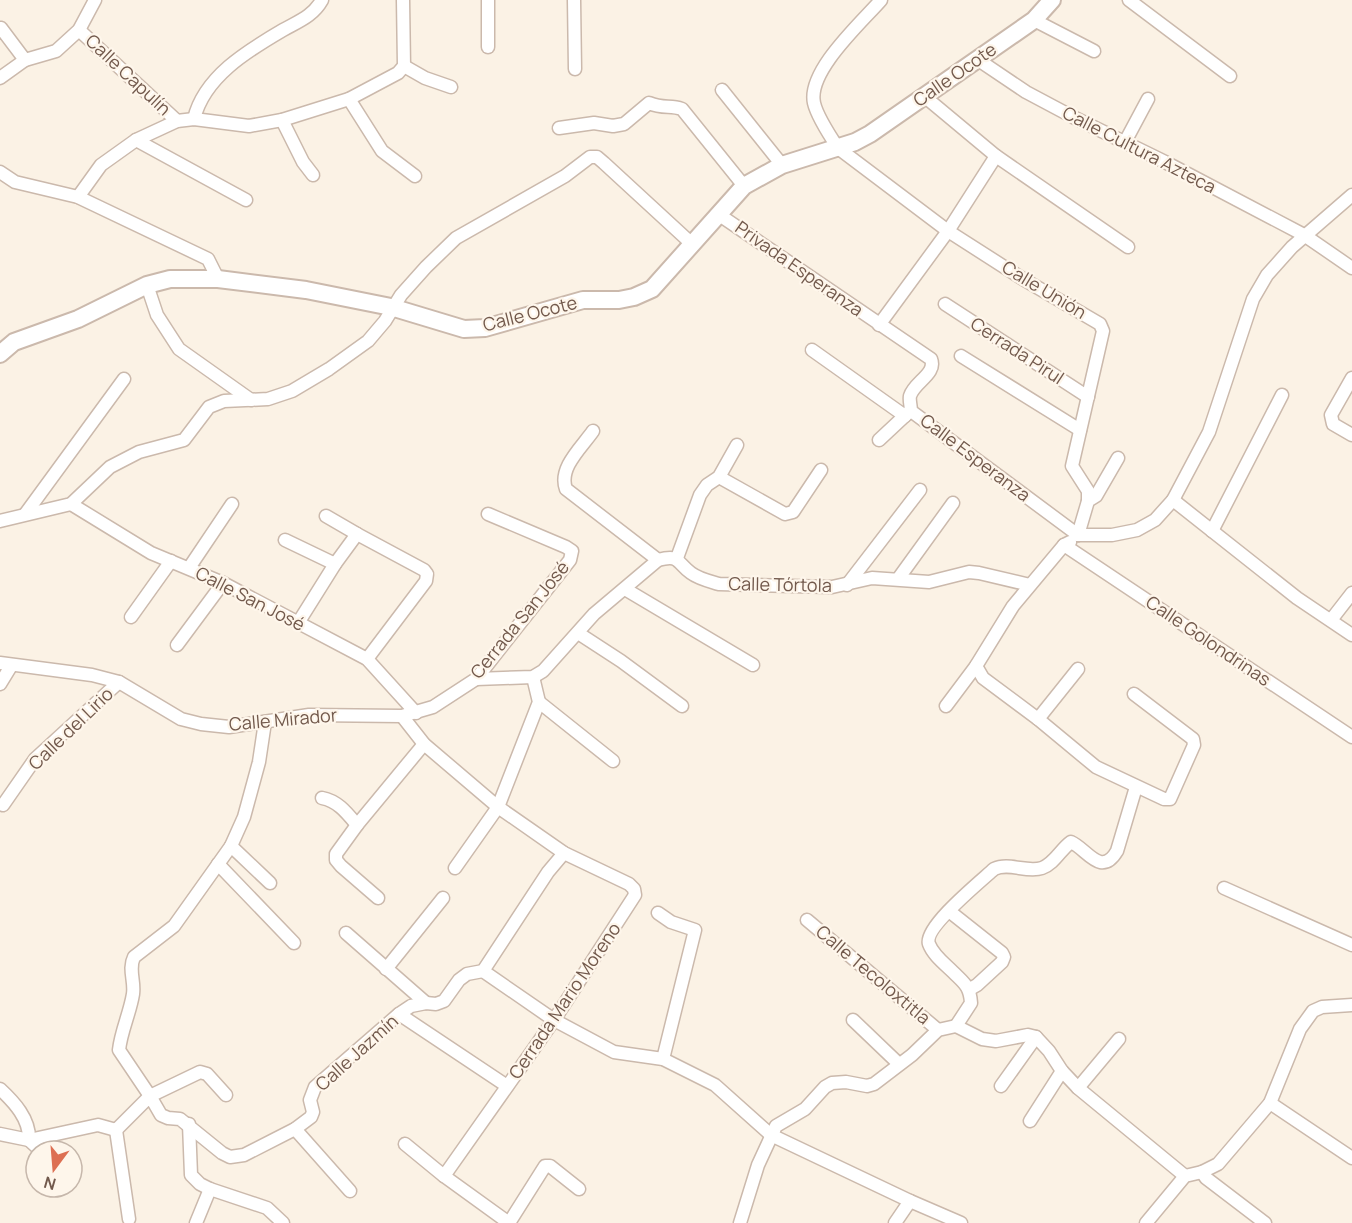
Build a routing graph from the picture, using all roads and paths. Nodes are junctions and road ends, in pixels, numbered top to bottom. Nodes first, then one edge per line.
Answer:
1 (95, 0) edge
2 (322, 0) edge
3 (403, 0) edge
4 (488, 0) edge
5 (574, 0) edge
6 (881, 0) edge
7 (1052, 0) edge
8 (1129, 0) edge
9 (1034, 21) junction
10 (1, 28) edge
11 (79, 30) junction
12 (488, 47) dead end
13 (1094, 51) dead end
14 (977, 59) junction
15 (25, 60) junction
16 (404, 66) junction
17 (575, 69) dead end
18 (1230, 76) dead end
19 (0, 78) edge
20 (451, 87) dead end
21 (722, 90) dead end
22 (924, 96) junction
23 (349, 99) junction
24 (1148, 99) dead end
25 (194, 119) junction
26 (282, 120) junction
27 (177, 121) junction
28 (559, 128) dead end
29 (136, 141) junction
30 (1125, 142) junction
31 (838, 148) junction
32 (996, 156) junction
33 (782, 165) junction
34 (0, 172) edge
35 (313, 175) dead end
36 (415, 176) dead end
37 (744, 186) junction
38 (1352, 195) edge
39 (78, 197) junction
40 (246, 200) dead end
41 (718, 214) junction
42 (948, 231) junction
43 (1304, 235) junction
44 (692, 244) junction
45 (1128, 247) dead end
46 (1352, 268) edge
47 (218, 279) junction
48 (147, 285) junction
49 (945, 304) dead end
50 (392, 307) junction
51 (879, 326) junction
52 (812, 350) dead end
53 (0, 354) edge
54 (961, 356) dead end
55 (1352, 378) edge
56 (123, 379) dead end
57 (1282, 395) dead end
58 (1088, 397) junction
59 (251, 400) junction
60 (908, 413) junction
61 (1080, 430) junction
62 (593, 431) dead end
63 (1352, 435) edge
64 (879, 440) dead end
65 (738, 445) dead end
66 (1118, 458) dead end
67 (821, 470) dead end
68 (719, 477) junction
69 (920, 490) dead end
70 (1173, 500) junction
71 (1088, 501) junction
72 (953, 503) dead end
73 (71, 504) junction
74 (232, 504) dead end
75 (26, 513) junction
76 (488, 514) dead end
77 (326, 516) dead end
78 (0, 521) edge
79 (1212, 531) junction
80 (357, 534) junction
81 (1078, 535) junction
82 (285, 540) dead end
83 (1064, 545) junction
84 (678, 558) junction
85 (658, 560) junction
86 (171, 561) junction
87 (335, 564) junction
88 (189, 568) junction
89 (898, 579) junction
90 (223, 583) junction
91 (847, 585) junction
92 (1030, 585) junction
93 (625, 589) junction
94 (1352, 593) edge
95 (131, 617) dead end
96 (1331, 620) junction
97 (297, 623) junction
98 (578, 633) junction
99 (1352, 635) edge
100 (177, 645) dead end
101 (367, 659) junction
102 (6, 664) edge
103 (753, 665) dead end
104 (976, 666) junction
105 (1078, 669) dead end
106 (533, 677) junction
107 (476, 679) junction
108 (118, 682) junction
109 (0, 684) edge
110 (1134, 694) dead end
111 (539, 702) junction
112 (682, 706) dead end
113 (946, 706) dead end
114 (416, 713) junction
115 (402, 717) junction
116 (1038, 719) junction
117 (265, 722) junction
118 (1352, 737) edge
119 (424, 744) junction
120 (613, 761) dead end
121 (1136, 787) junction
122 (322, 798) dead end
123 (3, 805) dead end
124 (498, 807) junction
125 (357, 825) junction
126 (231, 846) junction
127 (564, 852) junction
128 (218, 864) junction
129 (455, 867) dead end
130 (270, 883) dead end
131 (1224, 888) dead end
132 (378, 898) dead end
133 (443, 898) dead end
134 (949, 911) junction
135 (658, 913) dead end
136 (807, 920) dead end
137 (346, 933) dead end
138 (294, 943) dead end
139 (1352, 945) edge
140 (387, 969) junction
141 (483, 971) junction
142 (970, 989) junction
143 (426, 1003) junction
144 (1352, 1005) edge
145 (399, 1014) junction
146 (554, 1020) junction
147 (853, 1020) dead end
148 (956, 1026) junction
149 (938, 1030) junction
150 (1036, 1037) junction
151 (1119, 1039) dead end
152 (663, 1059) junction
153 (899, 1064) junction
154 (1062, 1071) junction
155 (507, 1086) junction
156 (1001, 1086) dead end
157 (1078, 1088) junction
158 (0, 1089) edge
159 (226, 1095) dead end
160 (150, 1096) junction
161 (1270, 1103) junction
162 (1030, 1120) dead end
163 (189, 1124) junction
164 (295, 1129) junction
165 (116, 1130) junction
166 (0, 1134) edge
167 (771, 1135) junction
168 (24, 1139) edge
169 (29, 1139) edge
170 (34, 1139) edge
171 (405, 1144) dead end
172 (1352, 1158) edge
173 (1202, 1172) junction
174 (444, 1176) junction
175 (1185, 1176) junction
176 (210, 1189) junction
177 (579, 1189) dead end
178 (350, 1191) dead end
179 (910, 1201) junction
180 (129, 1219) dead end
181 (196, 1223) edge
182 (283, 1223) edge
183 (509, 1223) edge
184 (740, 1223) edge
185 (895, 1223) edge
186 (961, 1223) edge
187 (1146, 1223) edge
188 (1265, 1223) edge

1 - 11 street
2 - 25 street
3 - 16 street
4 - 12 street
5 - 17 street
6 - 31 street
7 - 9 street, Calle Ocote
8 - 18 street
9 - 13 street
9 - 14 street, Calle Ocote
10 - 15 street
11 - 15 street
11 - 27 street, Calle Capulín
14 - 22 street, Calle Ocote
14 - 30 street, Calle Cultura Azteca
15 - 19 street
16 - 20 street
16 - 23 street
21 - 33 street
22 - 31 street, Calle Ocote
22 - 32 street
23 - 26 street
23 - 36 street
24 - 30 street
25 - 26 street
25 - 27 street
26 - 35 street
27 - 29 street
28 - 37 street
29 - 39 street
29 - 40 street
30 - 43 street, Calle Cultura Azteca
31 - 33 street, Calle Ocote
31 - 42 street, Calle Unión
32 - 42 street
32 - 45 street
33 - 37 street, Calle Ocote
34 - 39 street
37 - 41 street, Calle Ocote
38 - 43 street
39 - 47 street
41 - 44 street, Calle Ocote
41 - 51 street, Privada Esperanza
42 - 51 street
42 - 58 street, Calle Unión
43 - 46 street, Calle Cultura Azteca
43 - 70 street
44 - 50 street, Calle Ocote
44 - 50 street
47 - 48 street, Calle Ocote
47 - 50 street, Calle Ocote
48 - 53 street, Calle Ocote
48 - 59 street
49 - 58 street, Cerrada Pirul
50 - 59 street
51 - 60 street, Calle Esperanza
52 - 60 street
54 - 61 street
55 - 63 street
56 - 75 street
57 - 79 street
58 - 61 street, Calle Unión
59 - 73 street
60 - 64 street
60 - 81 street, Calle Esperanza
61 - 71 street, Calle Unión
62 - 85 street
65 - 68 street
66 - 71 street
67 - 68 street
68 - 84 street
69 - 91 street
70 - 79 street
70 - 81 street
71 - 81 street
72 - 89 street
73 - 75 street
73 - 86 street, Calle San José
74 - 88 street
75 - 78 street
76 - 107 street, Cerrada San José
77 - 80 street
79 - 96 street
80 - 87 street
80 - 101 street
81 - 83 street
82 - 87 street
83 - 92 street
83 - 118 street, Calle Golondrinas
84 - 85 street
84 - 91 street, Calle Tórtola
85 - 93 street
86 - 88 street, Calle San José
86 - 95 street
87 - 97 street
88 - 90 street, Calle San José
89 - 91 street, Calle Tórtola
89 - 92 street, Calle Tórtola
90 - 97 street, Calle San José
90 - 100 street
92 - 104 street
93 - 98 street
93 - 103 street
94 - 96 street
96 - 99 street
97 - 101 street, Calle San José
98 - 106 street
98 - 112 street
101 - 114 street, Calle San José
102 - 108 street, Calle Mirador
102 - 109 street
104 - 113 street
104 - 116 street
105 - 116 street
106 - 107 street
106 - 111 street
107 - 114 street, Cerrada San José
108 - 117 street, Calle Mirador
108 - 123 street, Calle del Lirio
110 - 121 street
111 - 120 street
111 - 124 street
114 - 115 street, Cerrada San José
115 - 117 street, Calle Mirador
115 - 119 street
116 - 121 street
117 - 126 street
119 - 124 street
119 - 125 street
121 - 134 street
122 - 125 street
124 - 127 street
124 - 129 street
125 - 132 street
126 - 128 street
126 - 130 street
127 - 141 street
127 - 146 street, Cerrada Mario Moreno
128 - 138 street
128 - 160 street
131 - 139 street
133 - 140 street
134 - 142 street
134 - 142 street
135 - 152 street
136 - 149 street, Calle Tecoloxtitla
137 - 140 street
140 - 143 street
141 - 143 street, Calle Jazmín
141 - 146 street
142 - 148 street
143 - 145 street, Calle Jazmín
144 - 161 street
145 - 155 street
145 - 164 street, Calle Jazmín
146 - 152 street
146 - 155 street, Cerrada Mario Moreno
147 - 153 street
148 - 149 street
148 - 150 street
149 - 153 street
150 - 154 street
150 - 156 street
151 - 157 street
152 - 167 street
153 - 167 street
154 - 157 street
154 - 162 street
155 - 174 street, Cerrada Mario Moreno
157 - 175 street
158 - 169 street
159 - 160 street
160 - 163 street
160 - 165 street
161 - 172 street
161 - 173 street
163 - 164 street, Calle Jazmín
163 - 176 street
164 - 178 street
165 - 170 street
165 - 180 street
166 - 168 street
167 - 179 street
167 - 184 street
171 - 174 street
173 - 175 street
173 - 188 street
174 - 183 street
175 - 187 street
176 - 181 street
176 - 182 street
177 - 183 street
179 - 185 street
179 - 186 street

